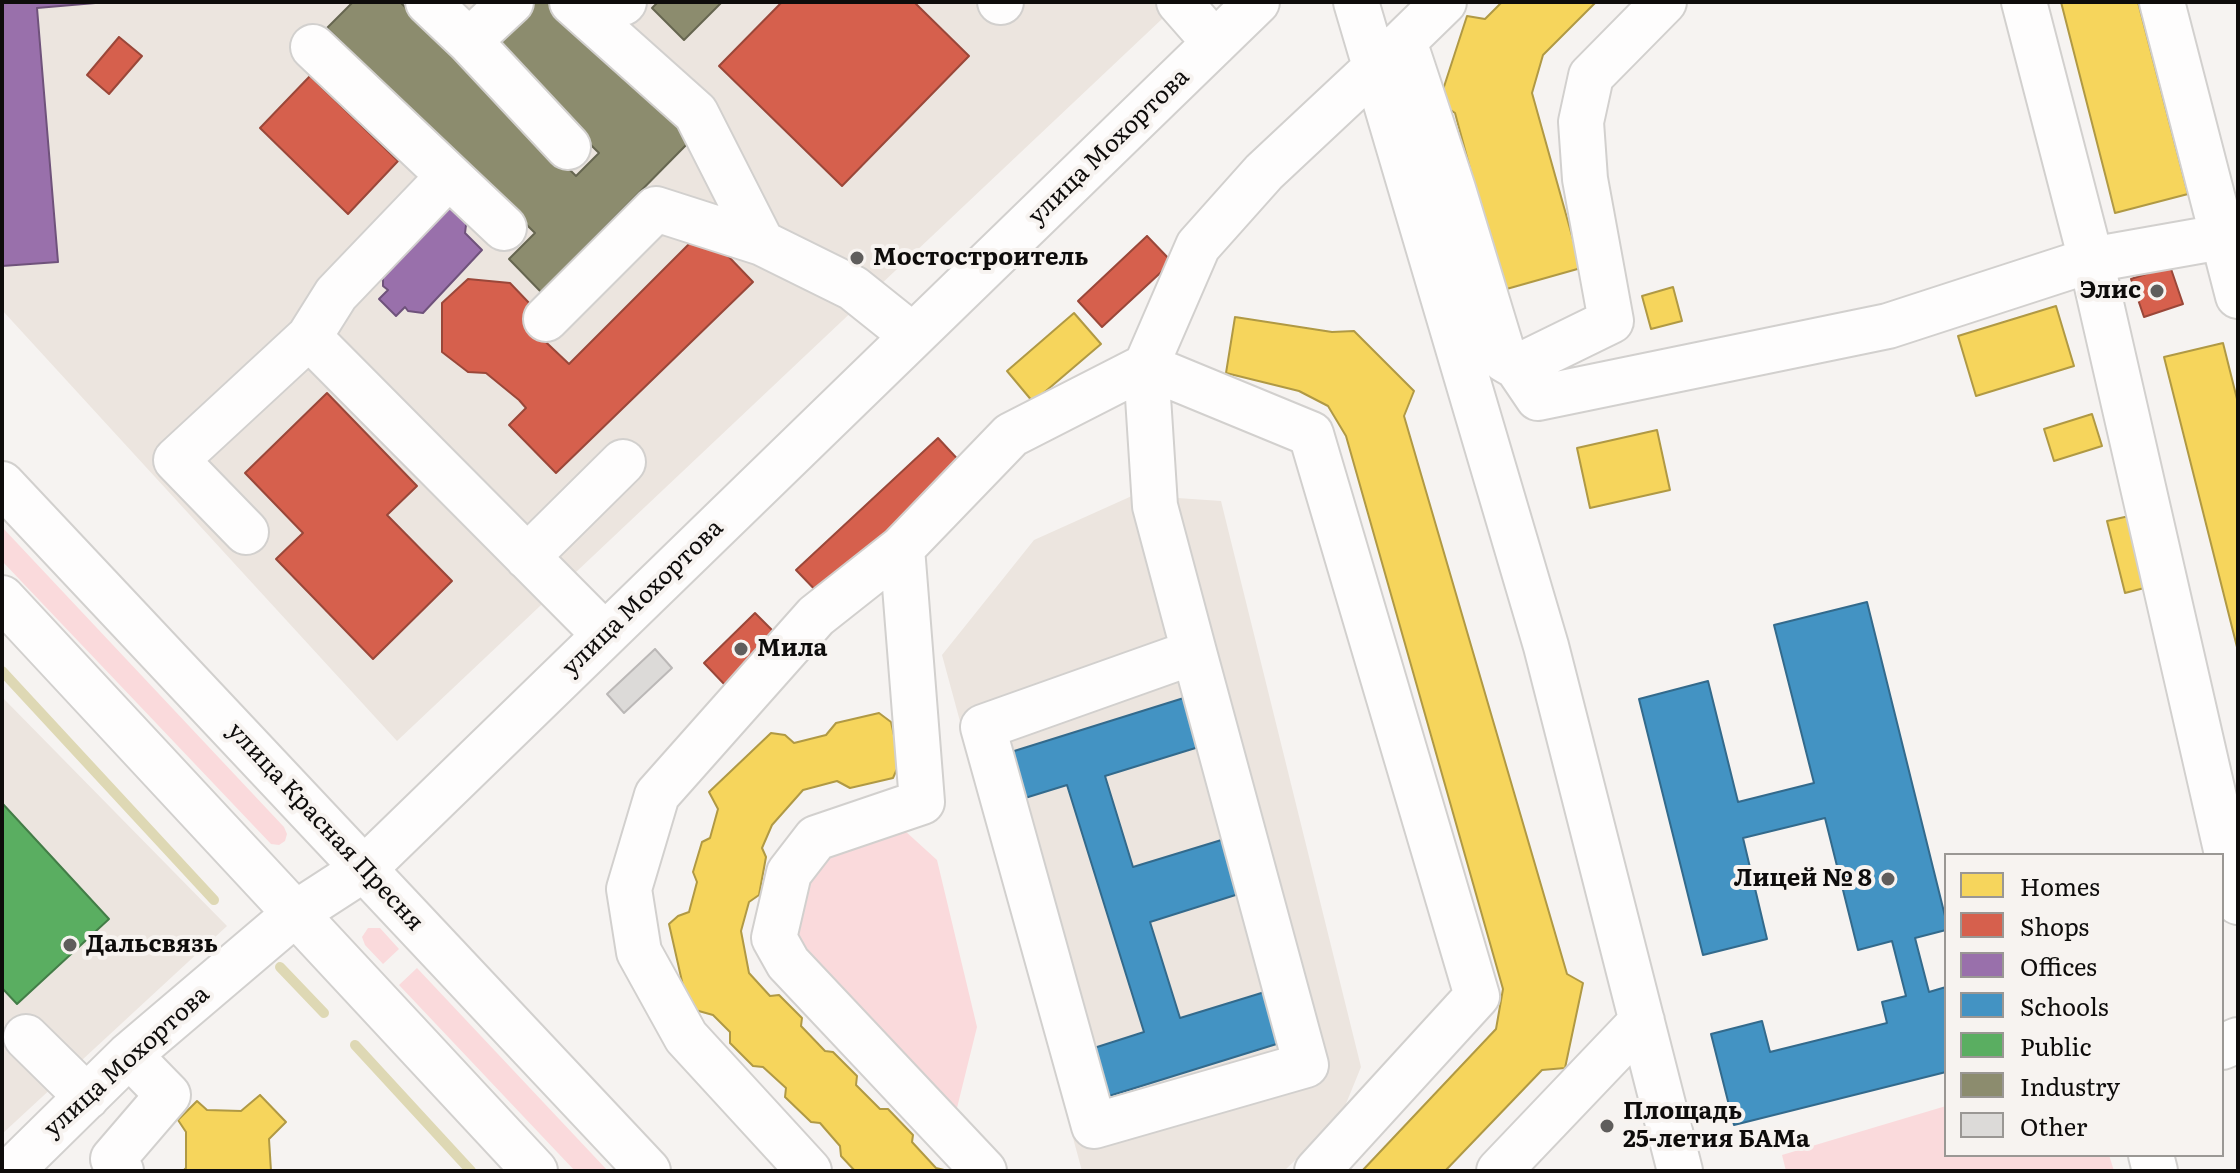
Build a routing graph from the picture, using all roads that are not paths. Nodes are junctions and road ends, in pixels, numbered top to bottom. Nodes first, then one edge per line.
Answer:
1 (428, 2) edge
2 (511, 2) edge
3 (572, 2) edge
4 (1179, 2) edge
5 (1257, 2) edge
6 (1356, 2) edge
7 (1444, 2) edge
8 (1664, 2) edge
9 (2024, 2) edge
10 (2162, 2) edge
11 (469, 41) junction
12 (1215, 43) junction
13 (313, 47) dead end
14 (1389, 54) junction
15 (568, 147) dead end
16 (449, 176) junction
17 (504, 228) dead end
18 (2221, 237) junction
19 (762, 243) junction
20 (2091, 260) junction
21 (2238, 296) edge
22 (546, 319) dead end
23 (913, 336) junction
24 (309, 337) junction
25 (1146, 366) junction
26 (1528, 383) junction
27 (1476, 404) junction
28 (623, 462) dead end
29 (2, 484) edge
30 (246, 532) dead end
31 (902, 548) junction
32 (527, 557) junction
33 (2, 598) edge
34 (605, 635) junction
35 (1194, 652) junction
36 (364, 869) junction
37 (2238, 902) edge
38 (296, 913) junction
39 (1642, 1021) junction
40 (26, 1037) dead end
41 (129, 1055) junction
42 (87, 1097) junction
43 (11, 1171) edge
44 (121, 1171) edge
45 (535, 1171) edge
46 (648, 1171) edge
47 (809, 1171) edge
48 (984, 1171) edge
49 (1317, 1171) edge
50 (1499, 1171) edge
51 (1680, 1171) edge

1 - 11 street
2 - 11 street
3 - 19 street
4 - 12 street
5 - 12 street, улица Мохортова
6 - 14 street
7 - 14 street
8 - 26 street
9 - 20 street
10 - 18 street
11 - 15 street
12 - 23 street, улица Мохортова
13 - 16 street
14 - 25 street
14 - 26 street
14 - 27 street
16 - 17 street
16 - 24 street
18 - 20 street
18 - 21 street
19 - 22 street
19 - 23 street
20 - 26 street
20 - 37 street
23 - 34 street, улица Мохортова
24 - 30 street
24 - 32 street
25 - 31 street
25 - 35 street
25 - 49 street
26 - 27 street
27 - 39 street
28 - 32 street
29 - 36 street, улица Красная Пресня
31 - 47 street
31 - 48 street
32 - 34 street
33 - 38 street
34 - 36 street, улица Мохортова
35 - 35 street
36 - 38 street, улица Мохортова
36 - 46 street, улица Красная Пресня
38 - 41 street, улица Мохортова
38 - 45 street
39 - 50 street
39 - 51 street
40 - 42 street
41 - 42 street, улица Мохортова
41 - 44 street
42 - 43 street, улица Мохортова

